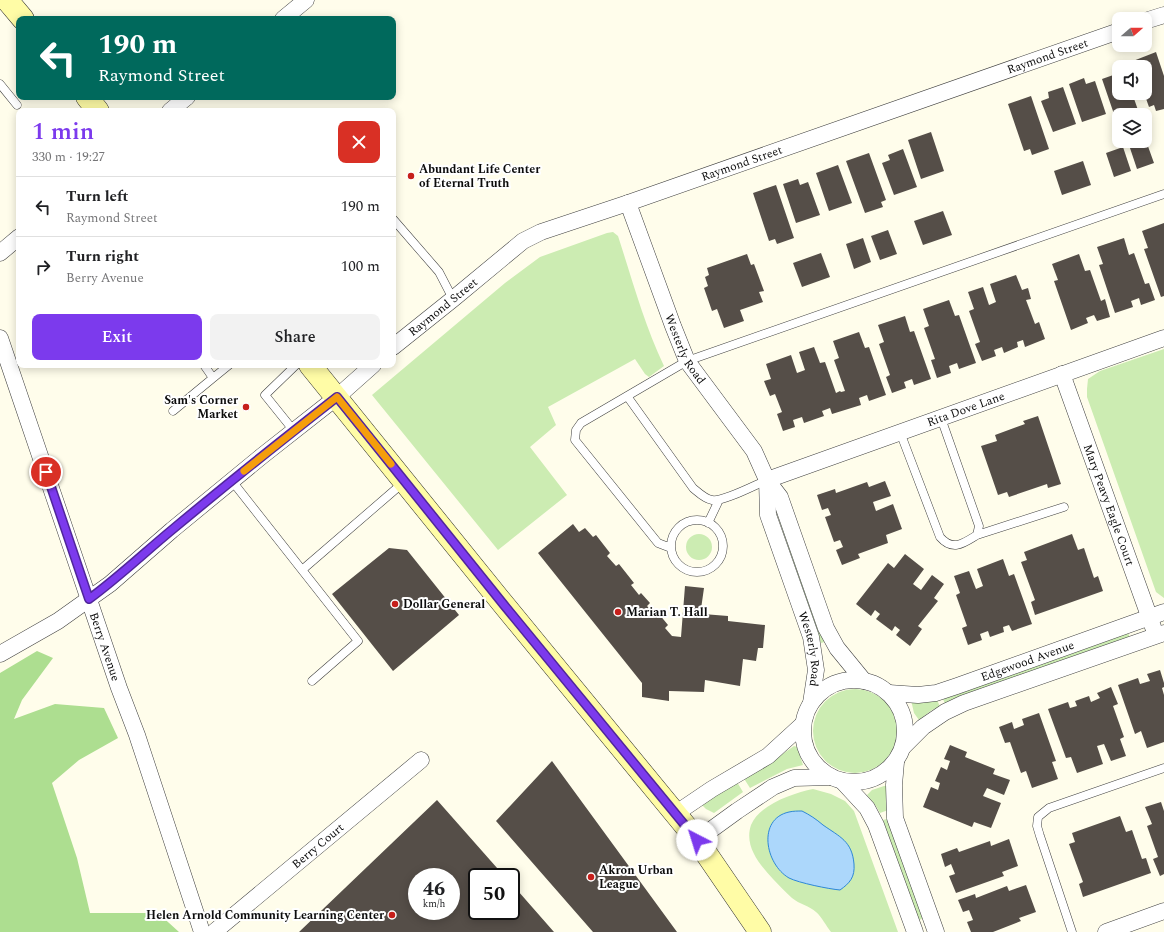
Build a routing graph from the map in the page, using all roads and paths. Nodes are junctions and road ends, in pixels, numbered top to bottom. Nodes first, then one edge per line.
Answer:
1 (7, 0) edge
2 (306, 0) edge
3 (1164, 15) edge
4 (20, 16) edge
5 (287, 16) edge
6 (1152, 19) edge
7 (1112, 33) edge
8 (0, 84) edge
9 (89, 100) edge
10 (183, 100) edge
11 (17, 105) dead end
12 (96, 108) edge
13 (174, 108) edge
14 (1164, 194) edge
15 (628, 204) junction
16 (396, 222) edge
17 (16, 239) edge
18 (0, 253) edge
19 (453, 299) junction
20 (0, 338) edge
21 (1164, 338) edge
22 (396, 345) edge
23 (687, 361) junction
24 (206, 368) edge
25 (225, 368) edge
26 (293, 368) edge
27 (313, 368) edge
28 (370, 368) edge
29 (1062, 374) junction
30 (213, 378) junction
31 (627, 396) junction
32 (337, 397) junction
33 (174, 411) dead end
34 (940, 418) junction
35 (294, 431) junction
36 (900, 432) junction
37 (767, 480) junction
38 (232, 481) junction
39 (404, 481) junction
40 (719, 500) junction
41 (1064, 506) dead end
42 (708, 523) junction
43 (977, 535) junction
44 (671, 548) junction
45 (302, 570) junction
46 (89, 599) junction
47 (1157, 615) edge
48 (1160, 634) edge
49 (0, 654) edge
50 (312, 680) dead end
51 (864, 680) junction
52 (889, 693) junction
53 (811, 703) junction
54 (804, 724) junction
55 (904, 746) junction
56 (421, 760) dead end
57 (896, 762) junction
58 (1164, 768) edge
59 (837, 779) junction
60 (675, 814) junction
61 (697, 840) junction
62 (1164, 911) edge
63 (202, 932) edge
64 (214, 932) edge
65 (760, 932) edge
66 (915, 932) edge
67 (936, 932) edge
68 (1072, 932) edge
69 (1106, 932) edge

1 - 4 main road
2 - 5 street
3 - 6 street
7 - 15 street, Raymond Street
8 - 11 lane
9 - 12 main road
10 - 13 street
14 - 23 lane
15 - 19 street, Raymond Street
15 - 23 street, Westerly Road
16 - 19 lane
17 - 18 street
19 - 22 street, Raymond Street
20 - 46 street, Berry Avenue
21 - 29 street, Rita Dove Lane
23 - 31 lane
23 - 37 street, Westerly Road
24 - 30 lane
25 - 30 lane
26 - 35 lane
27 - 32 main road
28 - 32 street
29 - 34 street, Rita Dove Lane
29 - 47 street, Mary Peavy Eagle Court
30 - 33 lane
31 - 40 lane
31 - 44 lane
32 - 35 street
32 - 39 main road
34 - 36 street, Rita Dove Lane
34 - 43 lane
35 - 38 street
36 - 37 street, Rita Dove Lane
36 - 43 lane
37 - 40 lane
37 - 51 street, Westerly Road
37 - 53 street, Westerly Road
38 - 45 lane
38 - 46 street
39 - 45 lane
39 - 60 main road
40 - 42 lane
41 - 43 lane
42 - 44 lane
42 - 44 lane
45 - 50 lane
46 - 49 street
46 - 63 street, Berry Avenue
47 - 48 street, Mary Peavy Eagle Court
47 - 52 street, Edgewood Avenue
48 - 55 street, Edgewood Avenue
51 - 52 street
51 - 53 street
52 - 55 street
53 - 54 street
54 - 59 street
54 - 60 street
55 - 57 street
56 - 64 street, Berry Court
57 - 59 street
57 - 67 street
58 - 68 lane
59 - 61 street
59 - 66 street
60 - 61 main road
61 - 65 main road
62 - 69 street

